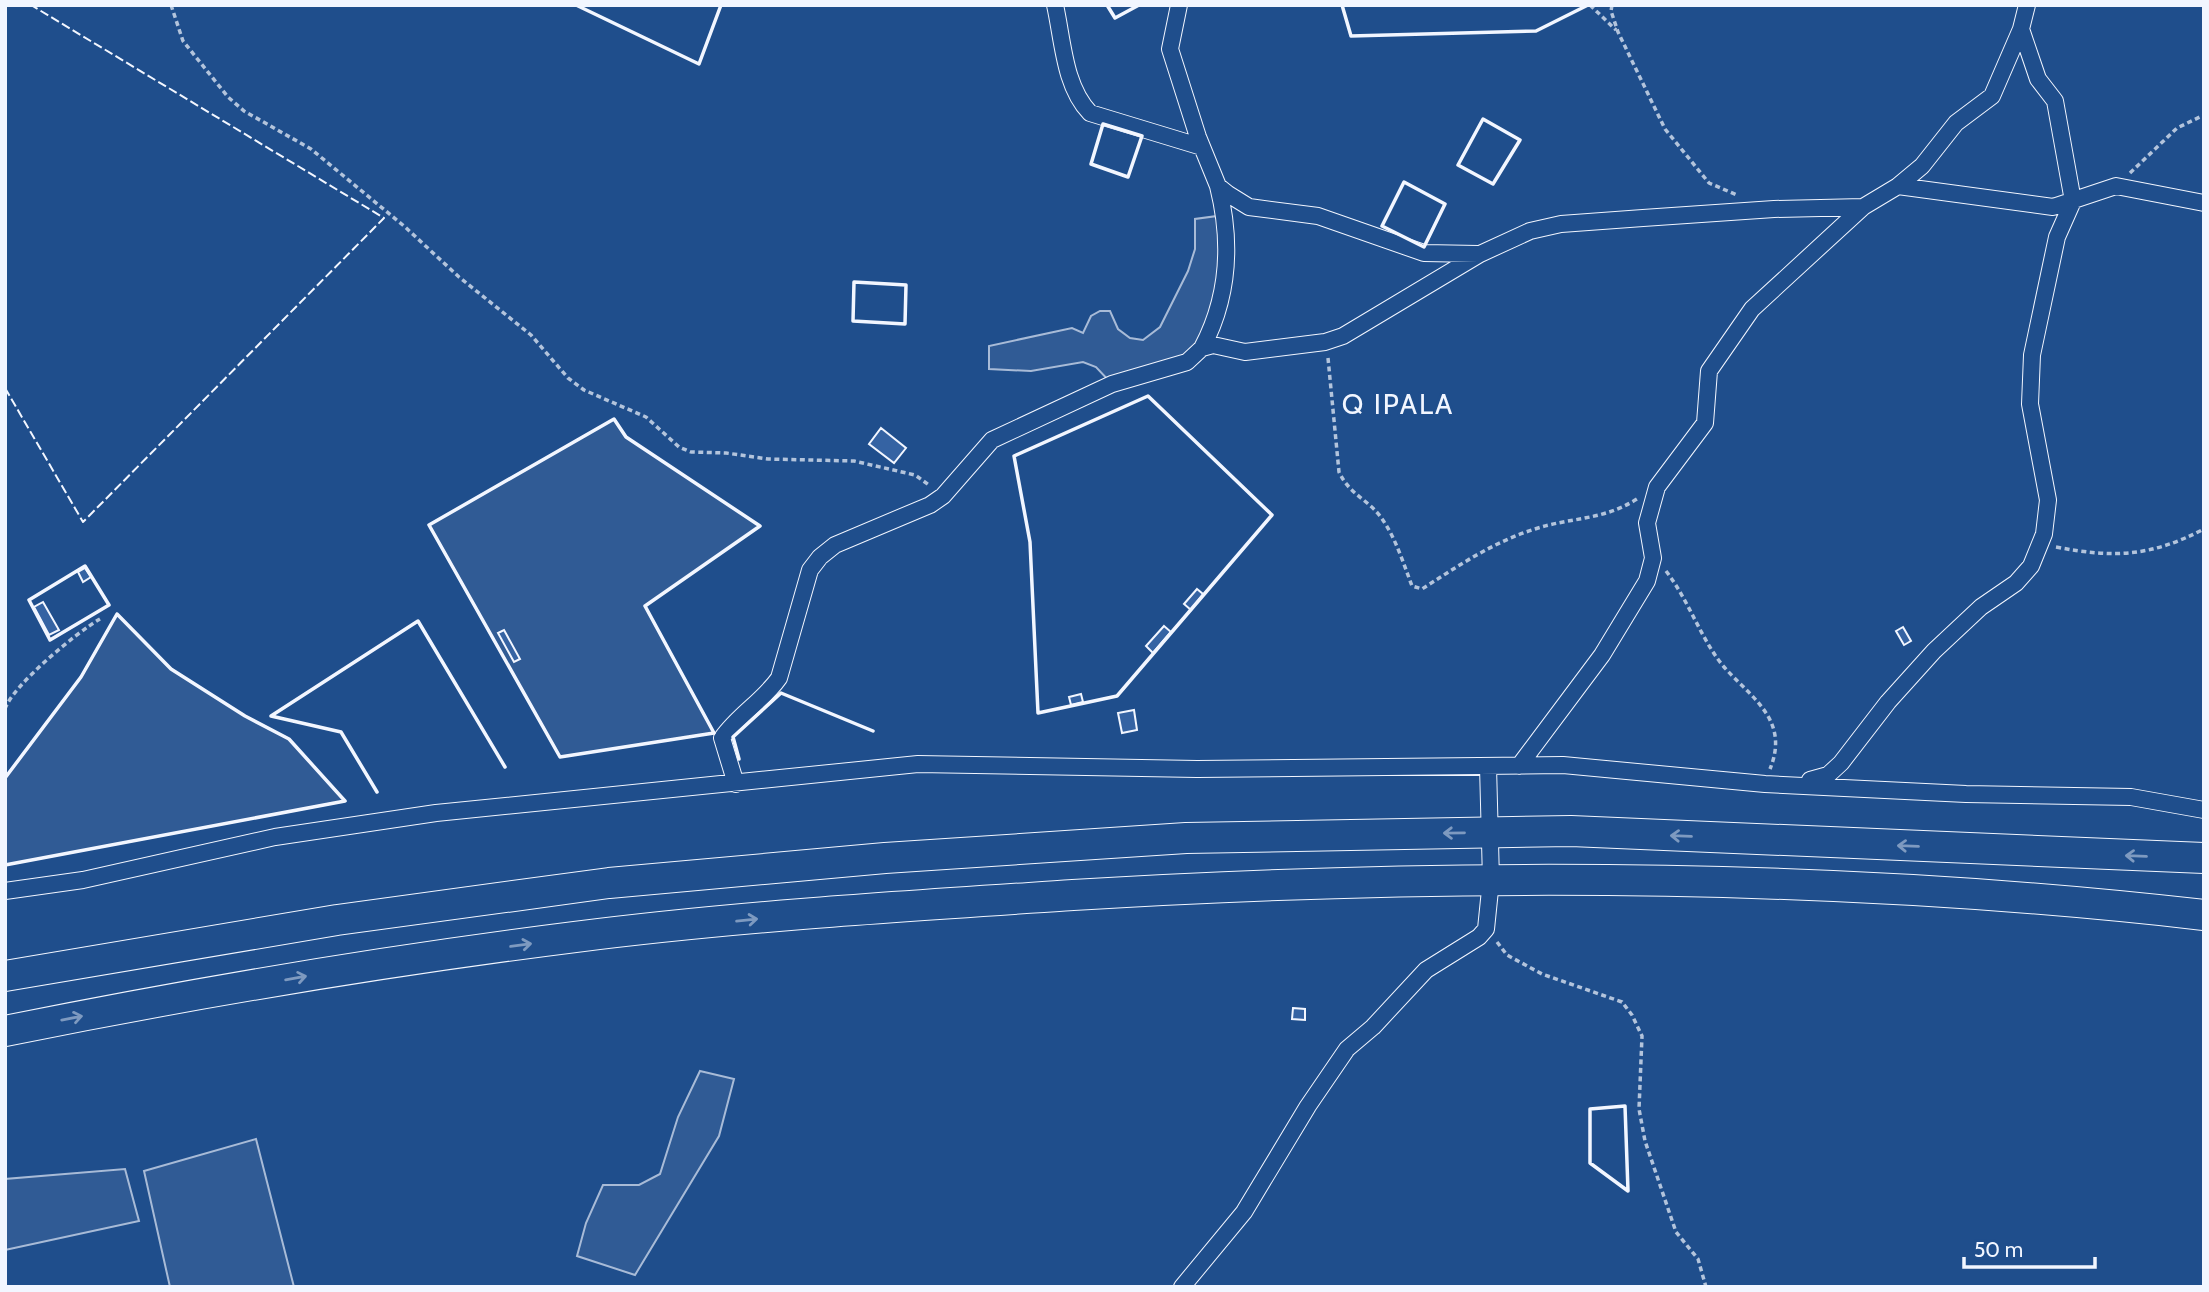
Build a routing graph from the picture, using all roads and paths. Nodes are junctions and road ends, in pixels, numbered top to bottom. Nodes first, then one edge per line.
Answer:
1 (171, 5) edge
2 (1055, 5) edge
3 (1179, 5) edge
4 (1590, 5) edge
5 (1612, 5) edge
6 (2027, 5) edge
7 (2021, 29) junction
8 (1618, 32) junction
9 (2204, 115) edge
10 (1202, 147) junction
11 (1218, 186) junction
12 (1898, 186) junction
13 (2116, 186) junction
14 (2073, 201) junction
15 (2204, 204) edge
16 (1863, 207) junction
17 (1774, 209) junction
18 (1480, 254) junction
19 (1325, 342) junction
20 (1202, 348) junction
21 (1657, 487) junction
22 (943, 496) junction
23 (2204, 529) edge
24 (2040, 544) junction
25 (1653, 558) junction
26 (100, 619) dead end
27 (5, 709) edge
28 (1488, 766) junction
29 (1519, 766) junction
30 (1797, 783) junction
31 (736, 784) junction
32 (1765, 784) junction
33 (2204, 810) edge
34 (1489, 832) junction
35 (2204, 858) edge
36 (1491, 880) junction
37 (5, 891) edge
38 (2204, 915) edge
39 (1486, 929) junction
40 (5, 976) edge
41 (5, 1031) edge
42 (1182, 1287) edge
43 (1706, 1287) edge

1 - 22 path
2 - 10 street
3 - 10 street
4 - 8 path
5 - 8 path
6 - 7 street
7 - 12 street
7 - 14 street
8 - 17 path
9 - 13 path
10 - 11 street
11 - 18 street
11 - 20 street
12 - 14 street
12 - 16 street
13 - 14 street
13 - 15 street
14 - 24 street
16 - 17 street
16 - 21 street
17 - 18 street
18 - 19 street
19 - 20 street
19 - 21 path
20 - 22 street
21 - 25 street
22 - 31 street
23 - 24 path
24 - 30 street
25 - 29 street
25 - 32 path
26 - 27 path
28 - 29 street
28 - 31 street
28 - 34 street
29 - 32 street
30 - 32 street
30 - 33 street
31 - 37 street
35 -> 34 highway
34 - 36 street
34 -> 40 highway
36 - 38 highway
36 - 39 street
41 -> 36 highway
39 - 42 street
39 - 43 path

